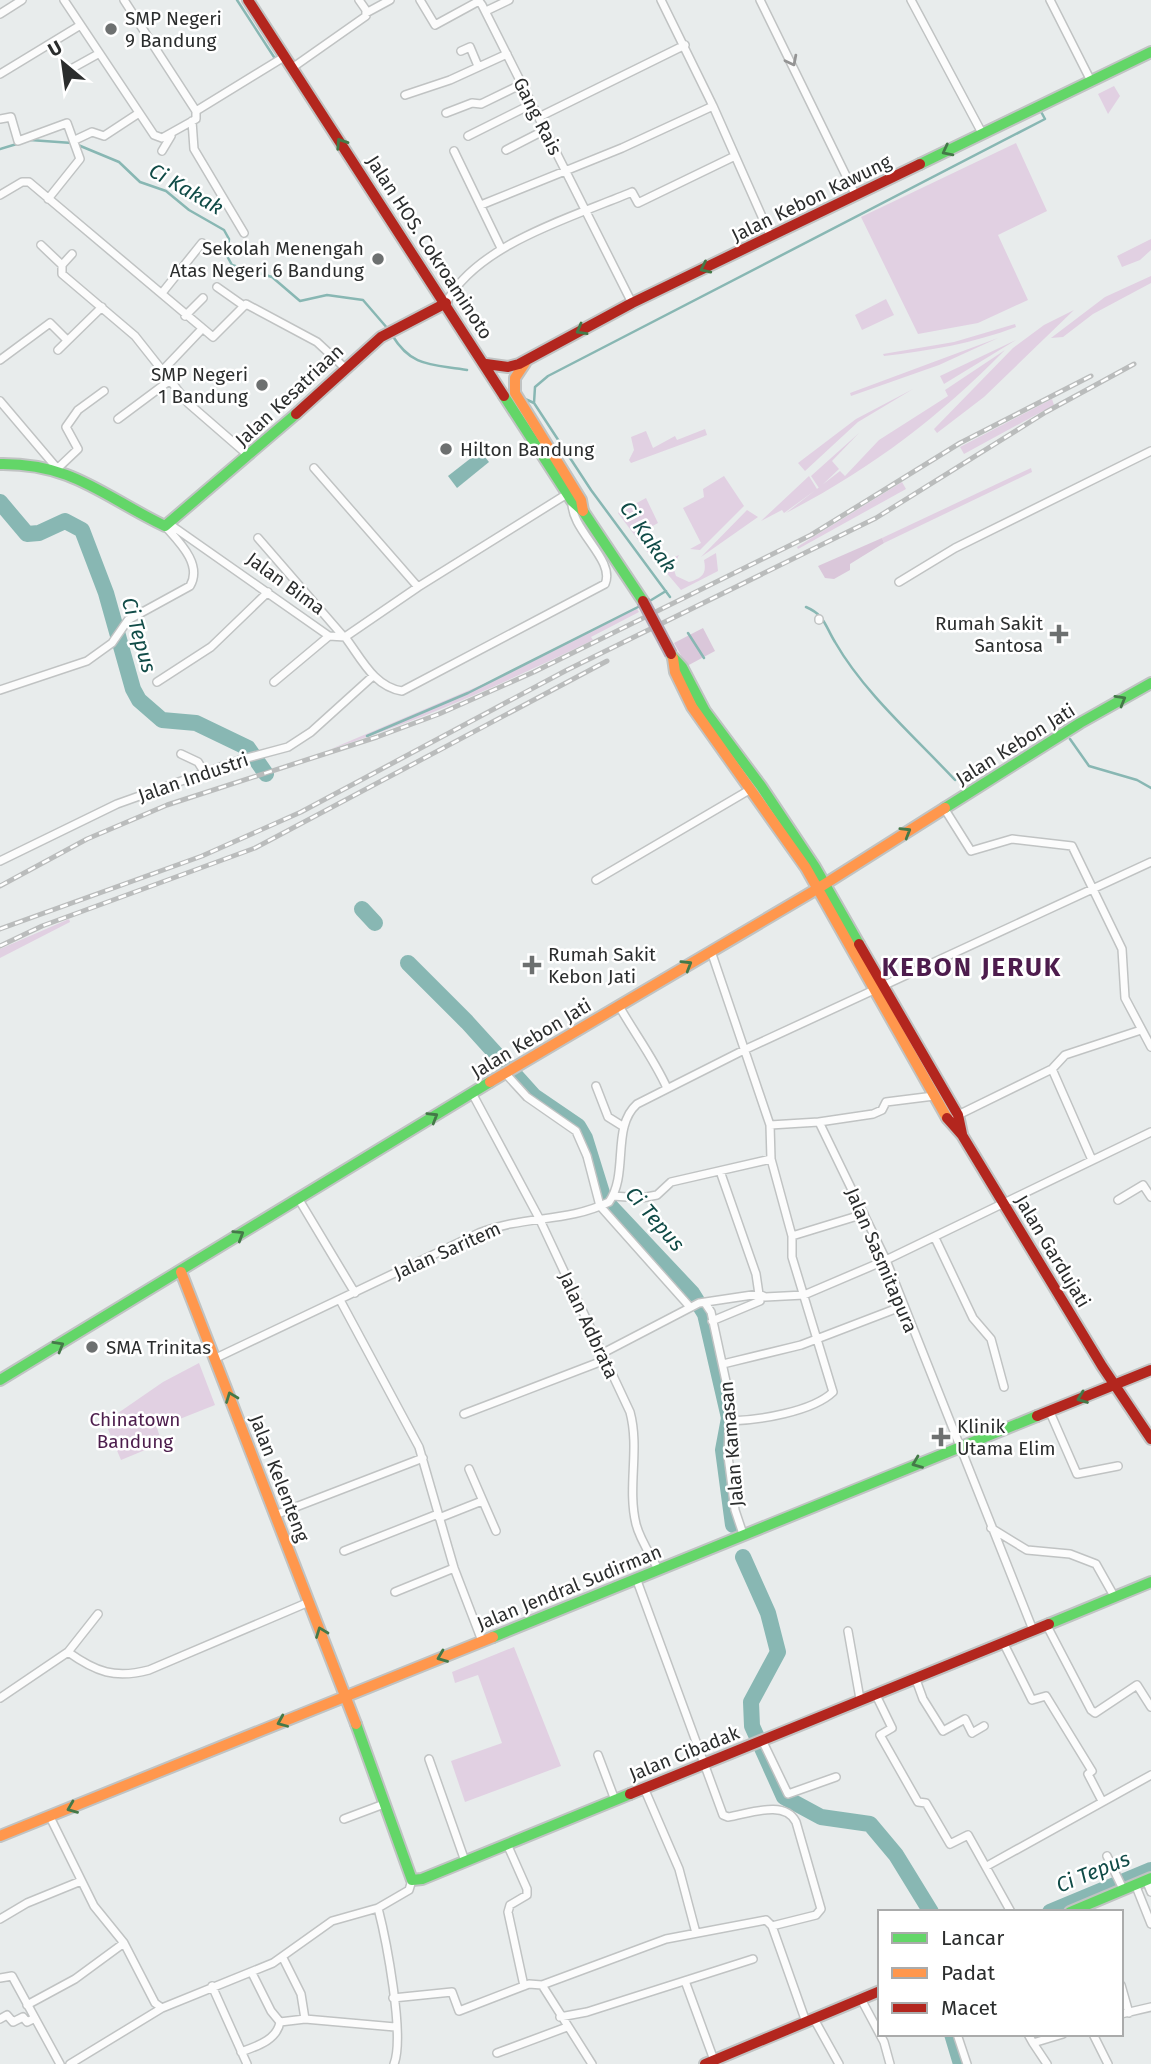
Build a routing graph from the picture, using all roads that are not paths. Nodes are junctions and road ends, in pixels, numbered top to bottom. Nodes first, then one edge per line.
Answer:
1 (22, 0) edge
2 (64, 0) edge
3 (124, 0) edge
4 (359, 0) edge
5 (390, 0) edge
6 (420, 0) edge
7 (509, 0) edge
8 (661, 0) edge
9 (760, 0) edge
10 (911, 0) edge
11 (1050, 0) edge
12 (253, 2) edge
13 (366, 11) junction
14 (486, 11) junction
15 (0, 13) edge
16 (79, 26) junction
17 (685, 45) junction
18 (461, 51) dead end
19 (1151, 52) edge
20 (98, 54) junction
21 (507, 54) junction
22 (284, 57) junction
23 (478, 66) junction
24 (292, 68) junction
25 (71, 69) dead end
26 (0, 74) edge
27 (1091, 81) junction
28 (522, 84) junction
29 (405, 94) dead end
30 (532, 104) junction
31 (713, 106) junction
32 (196, 111) junction
33 (139, 113) junction
34 (446, 113) dead end
35 (539, 117) junction
36 (0, 119) edge
37 (192, 121) junction
38 (545, 130) junction
39 (982, 133) junction
40 (172, 135) junction
41 (468, 136) dead end
42 (77, 144) junction
43 (506, 150) dead end
44 (162, 151) dead end
45 (454, 151) dead end
46 (735, 156) junction
47 (568, 171) junction
48 (0, 195) edge
49 (856, 196) junction
50 (48, 199) junction
51 (481, 205) junction
52 (588, 210) junction
53 (244, 233) dead end
54 (771, 237) junction
55 (202, 243) dead end
56 (41, 245) dead end
57 (501, 248) junction
58 (72, 254) dead end
59 (62, 270) junction
60 (217, 287) dead end
61 (162, 293) junction
62 (204, 298) dead end
63 (446, 303) junction
64 (632, 303) junction
65 (244, 306) junction
66 (102, 307) junction
67 (185, 316) junction
68 (201, 330) junction
69 (67, 340) junction
70 (58, 350) dead end
71 (530, 358) junction
72 (0, 360) edge
73 (486, 364) junction
74 (345, 369) junction
75 (162, 371) junction
76 (169, 381) junction
77 (104, 391) dead end
78 (0, 401) edge
79 (118, 419) dead end
80 (1151, 451) edge
81 (249, 456) junction
82 (0, 464) edge
83 (314, 467) dead end
84 (57, 468) junction
85 (569, 498) junction
86 (583, 511) junction
87 (167, 524) junction
88 (258, 538) dead end
89 (900, 582) dead end
90 (418, 587) junction
91 (268, 592) junction
92 (329, 636) junction
93 (344, 637) junction
94 (373, 676) junction
95 (157, 682) dead end
96 (274, 682) dead end
97 (1151, 683) edge
98 (0, 691) edge
99 (181, 754) dead end
100 (734, 758) junction
101 (205, 773) junction
102 (751, 789) junction
103 (943, 808) junction
104 (0, 861) edge
105 (1151, 862) edge
106 (848, 868) junction
107 (811, 869) junction
108 (596, 880) dead end
109 (821, 886) junction
110 (1093, 890) junction
111 (796, 901) junction
112 (711, 951) junction
113 (879, 987) junction
114 (619, 1006) junction
115 (1141, 1030) junction
116 (1151, 1047) edge
117 (744, 1050) junction
118 (1052, 1069) junction
119 (506, 1072) junction
120 (596, 1086) dead end
121 (667, 1088) junction
122 (472, 1093) junction
123 (934, 1096) junction
124 (953, 1117) junction
125 (819, 1122) junction
126 (769, 1125) junction
127 (624, 1127) junction
128 (1151, 1132) edge
129 (771, 1159) junction
130 (1092, 1160) junction
131 (720, 1171) junction
132 (1151, 1197) edge
133 (298, 1198) junction
134 (1118, 1200) dead end
135 (606, 1202) junction
136 (1004, 1204) junction
137 (864, 1214) junction
138 (539, 1218) junction
139 (792, 1237) junction
140 (935, 1238) junction
141 (886, 1260) junction
142 (181, 1272) junction
143 (355, 1293) junction
144 (759, 1294) junction
145 (804, 1295) junction
146 (340, 1300) junction
147 (697, 1305) junction
148 (903, 1306) junction
149 (712, 1321) junction
150 (817, 1337) junction
151 (604, 1356) junction
152 (216, 1358) junction
153 (723, 1364) junction
154 (1151, 1370) edge
155 (0, 1380) edge
156 (1114, 1385) junction
157 (1004, 1387) dead end
158 (1049, 1410) junction
159 (464, 1414) dead end
160 (730, 1421) junction
161 (1151, 1438) edge
162 (958, 1446) junction
163 (423, 1458) junction
164 (1118, 1466) dead end
165 (469, 1469) dead end
166 (482, 1501) junction
167 (275, 1515) junction
168 (439, 1516) junction
169 (991, 1528) junction
170 (496, 1531) dead end
171 (738, 1536) junction
172 (344, 1551) dead end
173 (454, 1568) junction
174 (658, 1569) junction
175 (636, 1578) junction
176 (1151, 1582) edge
177 (395, 1592) dead end
178 (1114, 1596) junction
179 (309, 1602) junction
180 (99, 1614) dead end
181 (1046, 1624) junction
182 (1033, 1630) junction
183 (848, 1631) dead end
184 (482, 1641) junction
185 (1003, 1642) junction
186 (68, 1652) junction
187 (915, 1677) junction
188 (876, 1694) junction
189 (346, 1696) junction
190 (0, 1698) edge
191 (860, 1699) junction
192 (1151, 1707) edge
193 (984, 1726) dead end
194 (759, 1741) junction
195 (598, 1755) dead end
196 (429, 1759) dead end
197 (705, 1763) junction
198 (1151, 1775) edge
199 (836, 1777) dead end
200 (644, 1788) junction
201 (615, 1800) junction
202 (1102, 1801) junction
203 (384, 1804) junction
204 (50, 1817) junction
205 (344, 1819) dead end
206 (0, 1836) edge
207 (507, 1844) junction
208 (1107, 1856) dead end
209 (465, 1861) junction
210 (988, 1866) junction
211 (412, 1880) junction
212 (81, 1881) junction
213 (1144, 1881) edge
214 (1121, 1885) junction
215 (1151, 1892) edge
216 (378, 1908) junction
217 (1010, 1910) edge
218 (1077, 1910) edge
219 (0, 1919) edge
220 (1151, 1924) edge
221 (772, 1927) junction
222 (696, 1933) junction
223 (124, 1943) junction
224 (283, 1958) junction
225 (752, 1959) dead end
226 (252, 1973) junction
227 (0, 1978) edge
228 (685, 1981) junction
229 (541, 1984) junction
230 (212, 1986) junction
231 (524, 1986) junction
232 (878, 1993) edge
233 (393, 1998) junction
234 (861, 1999) junction
235 (27, 2005) junction
236 (162, 2007) junction
237 (1151, 2007) edge
238 (1125, 2013) edge
239 (560, 2017) junction
240 (35, 2018) junction
241 (0, 2019) edge
242 (305, 2019) junction
243 (810, 2020) junction
244 (280, 2022) junction
245 (395, 2026) junction
246 (566, 2027) junction
247 (878, 2031) edge
248 (881, 2036) edge
249 (958, 2036) edge
250 (1029, 2036) edge
251 (1056, 2036) edge
252 (1094, 2036) edge
253 (1033, 2043) junction
254 (241, 2052) junction
255 (497, 2053) dead end
256 (710, 2062) edge
257 (60, 2064) edge
258 (70, 2064) edge
259 (247, 2064) edge
260 (394, 2064) edge
261 (592, 2064) edge
262 (839, 2064) edge
263 (890, 2064) edge
264 (967, 2064) edge
265 (1046, 2064) edge
266 (1108, 2064) edge

1 - 15 street
2 - 16 street
3 - 32 street
4 - 13 street
5 - 13 street
6 - 14 street
7 - 14 street
8 - 17 street
9 -> 49 street
10 - 39 street
11 - 27 street
12 - 22 main road, Jalan HOS. Cokroaminoto
13 - 24 street
14 - 21 street, Gang Rais
16 - 20 street
16 - 26 street
17 - 31 street
17 - 35 street
18 - 23 street
19 - 27 main road, Jalan Kebon Kawung
20 - 25 street
20 - 33 street
21 - 23 street
21 - 28 street, Gang Rais
22 - 24 main road, Jalan HOS. Cokroaminoto
22 - 32 street
23 - 29 street
63 -> 24 main road, Jalan HOS. Cokroaminoto
27 - 39 main road, Jalan Kebon Kawung
28 - 30 street, Gang Rais
28 - 34 street
30 - 35 street, Gang Rais
30 - 41 street
31 - 46 street
31 - 47 street
32 - 37 street
33 - 40 street
33 - 42 street
35 - 38 street, Gang Rais
36 - 42 street
37 - 40 street
37 - 53 street
38 - 43 street
38 - 47 street, Gang Rais
39 -> 49 main road, Jalan Kebon Kawung
40 - 44 street
42 - 50 street
45 - 51 street
46 - 52 street
46 - 54 street
47 - 51 street
47 - 52 street, Gang Rais
48 - 50 street
49 - 54 main road, Jalan Kebon Kawung
50 - 61 street
51 - 57 street
52 - 57 street
52 - 64 street, Gang Rais
54 -> 64 main road, Jalan Kebon Kawung
55 - 61 street
56 - 59 street
57 - 63 street
58 - 59 street
59 - 66 street
60 - 65 street
61 - 67 street
62 - 67 street
63 - 73 main road, Jalan HOS. Cokroaminoto
63 - 74 main road, Jalan Kesatriaan
64 -> 71 main road, Jalan Kebon Kawung
65 - 68 street
65 - 74 street
66 - 69 street
66 - 75 street
67 - 68 street
68 - 75 street
69 - 70 street
69 - 72 street
71 - 73 main road, Jalan Kebon Kawung
71 - 86 main road, Jalan HOS. Cokroaminoto
73 - 85 main road, Jalan HOS. Cokroaminoto
74 - 81 main road, Jalan Kesatriaan
75 - 76 street
76 - 79 street
76 - 81 street
77 - 84 street
78 - 84 street
80 - 89 street
81 - 87 main road, Jalan Kesatriaan
82 - 84 main road, Jalan Bima
83 - 90 street
84 - 87 main road, Jalan Bima
85 - 86 main road, Jalan HOS. Cokroaminoto
85 - 90 street
85 - 94 street
86 - 100 main road, Jalan HOS. Cokroaminoto, bridge
87 - 91 street, Jalan Bima
87 - 98 street
88 - 93 street
90 - 93 street
91 - 92 street, Jalan Bima
91 - 95 street
92 - 93 street, Jalan Bima
92 - 96 street
93 - 94 street
94 - 101 street, Jalan Industri
103 -> 97 main road, Jalan Kebon Jati
99 - 101 street
100 - 102 main road, Jalan HOS. Cokroaminoto
100 - 107 main road, Jalan HOS. Cokroaminoto
101 - 104 street, Jalan Industri
102 - 107 main road, Jalan HOS. Cokroaminoto
102 - 108 street
106 -> 103 main road, Jalan Kebon Jati
103 - 110 street
105 - 110 street
106 - 107 main road
106 - 109 main road, Jalan Kebon Jati
107 - 109 main road, Jalan HOS. Cokroaminoto
107 - 111 main road
109 - 111 main road, Jalan Kebon Jati
109 - 113 main road, Jalan Gardujati
110 - 113 street
110 - 115 street
111 - 112 main road, Jalan Kebon Jati
114 -> 112 main road, Jalan Kebon Jati
112 - 117 street
113 - 117 street
113 - 123 main road, Jalan Gardujati
113 - 124 main road, Jalan Gardujati
114 - 119 main road, Jalan Kebon Jati
114 - 121 street
115 - 116 street
115 - 118 street
117 - 121 street
117 - 126 street
118 - 124 street
118 - 130 street
119 - 122 main road, Jalan Kebon Jati
119 - 135 street, Jalan Kamasan
120 - 127 street
121 - 127 street
133 -> 122 main road, Jalan Kebon Jati
122 - 138 street, Jalan Adbrata
123 - 124 main road, Jalan Gardujati
123 - 125 street
124 - 136 main road, Jalan Gardujati
125 - 126 street
125 - 137 street, Jalan Sasmitapura
126 - 129 street
127 - 135 street
128 - 130 street
129 - 131 street, Jalan Saritem
129 - 139 street
130 - 136 street
131 - 135 street, Jalan Saritem
131 - 144 street
132 - 134 street
142 -> 133 main road, Jalan Kebon Jati
133 - 143 street
135 - 138 street, Jalan Saritem
135 - 147 street, Jalan Kamasan
136 - 140 street
136 - 156 main road, Jalan Gardujati
137 - 139 street
137 - 141 street, Jalan Sasmitapura
138 - 143 street, Jalan Saritem
138 - 151 street, Jalan Adbrata
139 - 145 street
140 - 141 street
140 - 157 street
141 - 145 street
141 - 148 street, Jalan Sasmitapura
142 - 152 main road, Jalan Kelenteng
155 -> 142 main road, Jalan Kebon Jati
143 - 146 street, Jalan Saritem
144 - 145 street
144 - 147 street
144 - 149 street
145 - 150 street
146 - 152 street, Jalan Saritem
146 - 163 street
147 - 149 street, Jalan Kamasan
147 - 151 street
148 - 150 street
148 - 162 street, Jalan Sasmitapura
149 - 153 street, Jalan Kamasan
150 - 153 street
150 - 160 street
151 - 159 street
151 - 174 street, Jalan Adbrata
167 -> 152 main road, Jalan Kelenteng
153 - 160 street, Jalan Kamasan
154 - 156 main road, Jalan Jendral Sudirman
156 -> 158 main road, Jalan Jendral Sudirman
156 - 161 main road, Jalan Gardujati
158 - 162 main road, Jalan Jendral Sudirman
158 - 164 street
160 - 171 street, Jalan Kamasan
162 - 169 street, Jalan Sasmitapura
162 -> 171 main road, Jalan Jendral Sudirman
163 - 167 street
163 - 168 street
165 - 166 street
166 - 168 street
166 - 170 street
167 - 179 main road, Jalan Kelenteng
168 - 172 street
168 - 173 street
169 - 178 street
169 - 182 street, Jalan Sasmitapura
171 - 174 main road, Jalan Jendral Sudirman
173 - 177 street
173 - 184 street
174 - 175 main road, Jalan Jendral Sudirman
175 - 184 main road, Jalan Jendral Sudirman
175 - 197 street
176 - 178 main road, Jalan Cibadak
178 - 181 main road, Jalan Cibadak
179 - 186 street
189 -> 179 main road, Jalan Kelenteng
180 - 186 street
181 - 182 main road, Jalan Cibadak
181 - 192 street
182 - 185 main road, Jalan Cibadak
183 - 191 street
184 -> 189 main road, Jalan Jendral Sudirman
185 - 187 main road, Jalan Cibadak
185 - 202 street
186 - 190 street
187 - 188 main road, Jalan Cibadak
187 - 193 street
188 - 191 main road, Jalan Cibadak
188 - 210 street
189 - 203 main road
189 -> 204 main road, Jalan Jendral Sudirman
191 - 194 main road, Jalan Cibadak
194 - 197 main road, Jalan Cibadak
194 - 199 street
195 - 201 street
196 - 209 street
197 - 200 main road, Jalan Cibadak
197 - 221 street
198 - 202 street
200 - 201 main road, Jalan Cibadak
200 - 222 street
201 - 207 main road, Jalan Cibadak
202 - 210 street
203 - 205 street
203 - 211 main road
204 - 206 main road, Jalan Jendral Sudirman
204 - 212 street
207 - 209 main road, Jalan Cibadak
207 - 231 street
208 - 214 street
209 - 211 main road, Jalan Cibadak
210 - 217 street
211 - 216 street
212 - 219 street
212 - 223 street
213 - 214 main road
213 - 215 street
213 - 220 street
214 - 218 main road
216 - 224 street
216 - 233 street
221 - 222 street
221 - 243 street
222 - 229 street
223 - 235 street
223 - 236 street
224 - 226 street
224 - 242 street
225 - 228 street
226 - 230 street
226 - 244 street
227 - 235 street
228 - 239 street
228 - 256 street
229 - 231 street
229 - 239 street
230 - 236 street
230 - 254 street
231 - 233 street
232 - 234 main road
233 - 245 street
234 - 243 main road
234 - 247 street
235 - 240 street
236 - 258 street
237 - 238 street
239 - 246 street
240 - 241 street
240 - 257 street
242 - 244 street
242 - 245 street
243 - 256 main road
243 - 262 street
244 - 254 street
245 - 260 street
246 - 255 street
246 - 261 street
248 - 263 street
249 - 264 street
250 - 253 street
251 - 253 street
252 - 266 street
253 - 265 street
254 - 259 street

